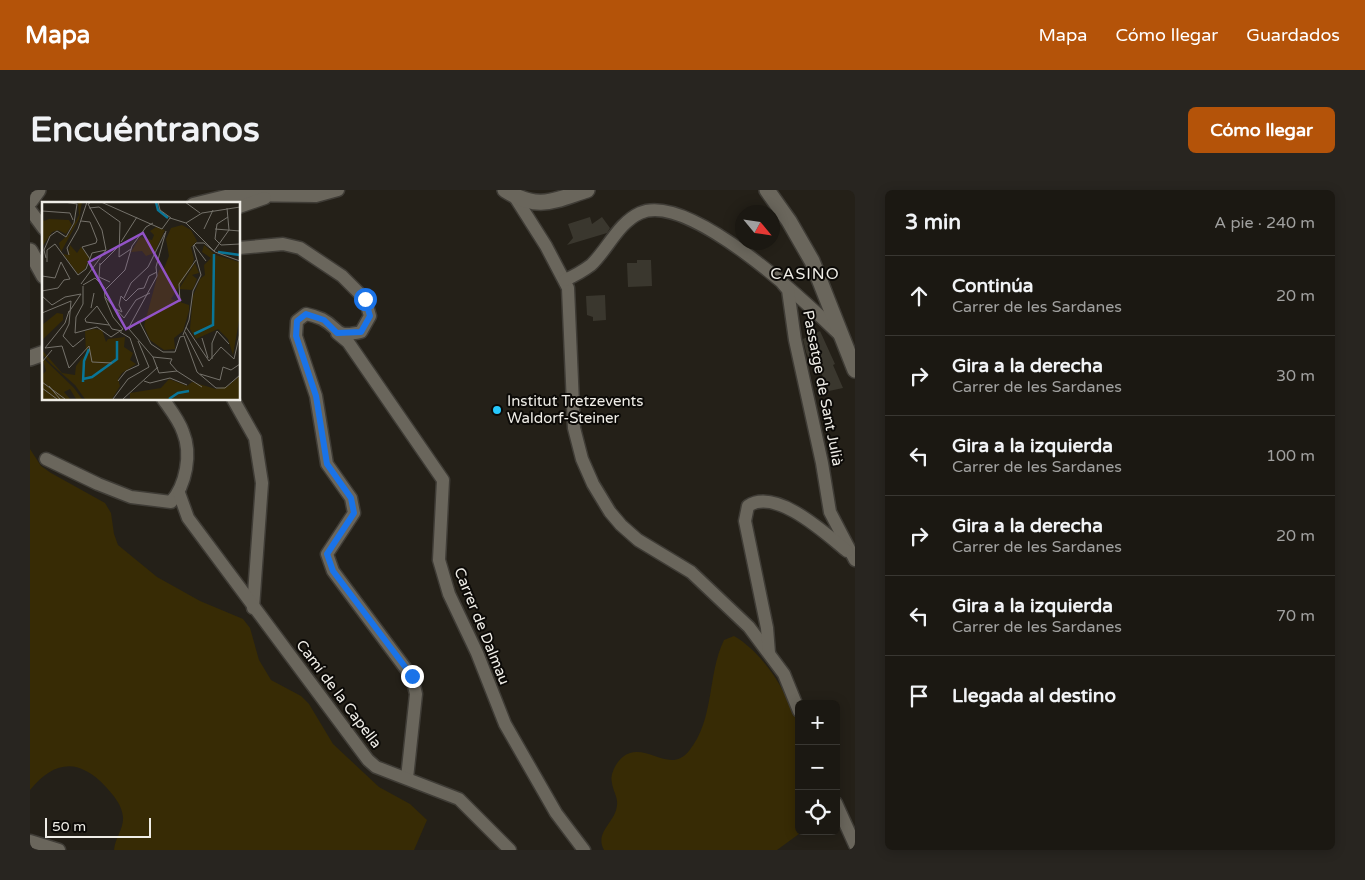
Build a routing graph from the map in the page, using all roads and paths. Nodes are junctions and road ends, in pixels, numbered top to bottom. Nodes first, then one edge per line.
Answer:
1 (38, 190) edge
2 (338, 190) edge
3 (587, 190) edge
4 (766, 190) edge
5 (510, 193) edge
6 (274, 195) junction
7 (30, 201) edge
8 (201, 202) edge
9 (240, 207) edge
10 (30, 210) edge
11 (42, 226) edge
12 (240, 248) edge
13 (30, 251) edge
14 (42, 272) edge
15 (778, 279) junction
16 (565, 280) junction
17 (337, 333) junction
18 (841, 336) junction
19 (42, 354) edge
20 (30, 358) edge
21 (855, 370) edge
22 (164, 400) edge
23 (234, 400) edge
24 (46, 459) dead end
25 (179, 493) junction
26 (854, 557) edge
27 (253, 608) junction
28 (769, 654) junction
29 (795, 701) edge
30 (407, 778) junction
31 (840, 811) edge
32 (30, 841) edge
33 (855, 845) edge
34 (59, 850) edge
35 (510, 850) edge
36 (584, 850) edge

1 - 7 street
2 - 6 street
3 - 5 street
4 - 18 street
5 - 16 street
6 - 8 street
6 - 9 street
10 - 11 street
12 - 17 street
13 - 14 street
15 - 16 street
15 - 18 street
15 - 26 street, Passatge de Sant Julià
16 - 28 street
17 - 30 street, Carrer de Dalmau
17 - 36 street, Carrer de Dalmau
18 - 21 street
19 - 20 street
22 - 25 street
23 - 27 street
24 - 25 street
25 - 27 street, Camí de la Capella
26 - 28 street
27 - 30 street, Camí de la Capella
28 - 29 street
30 - 35 street, Camí de la Capella
31 - 33 street
32 - 34 street

